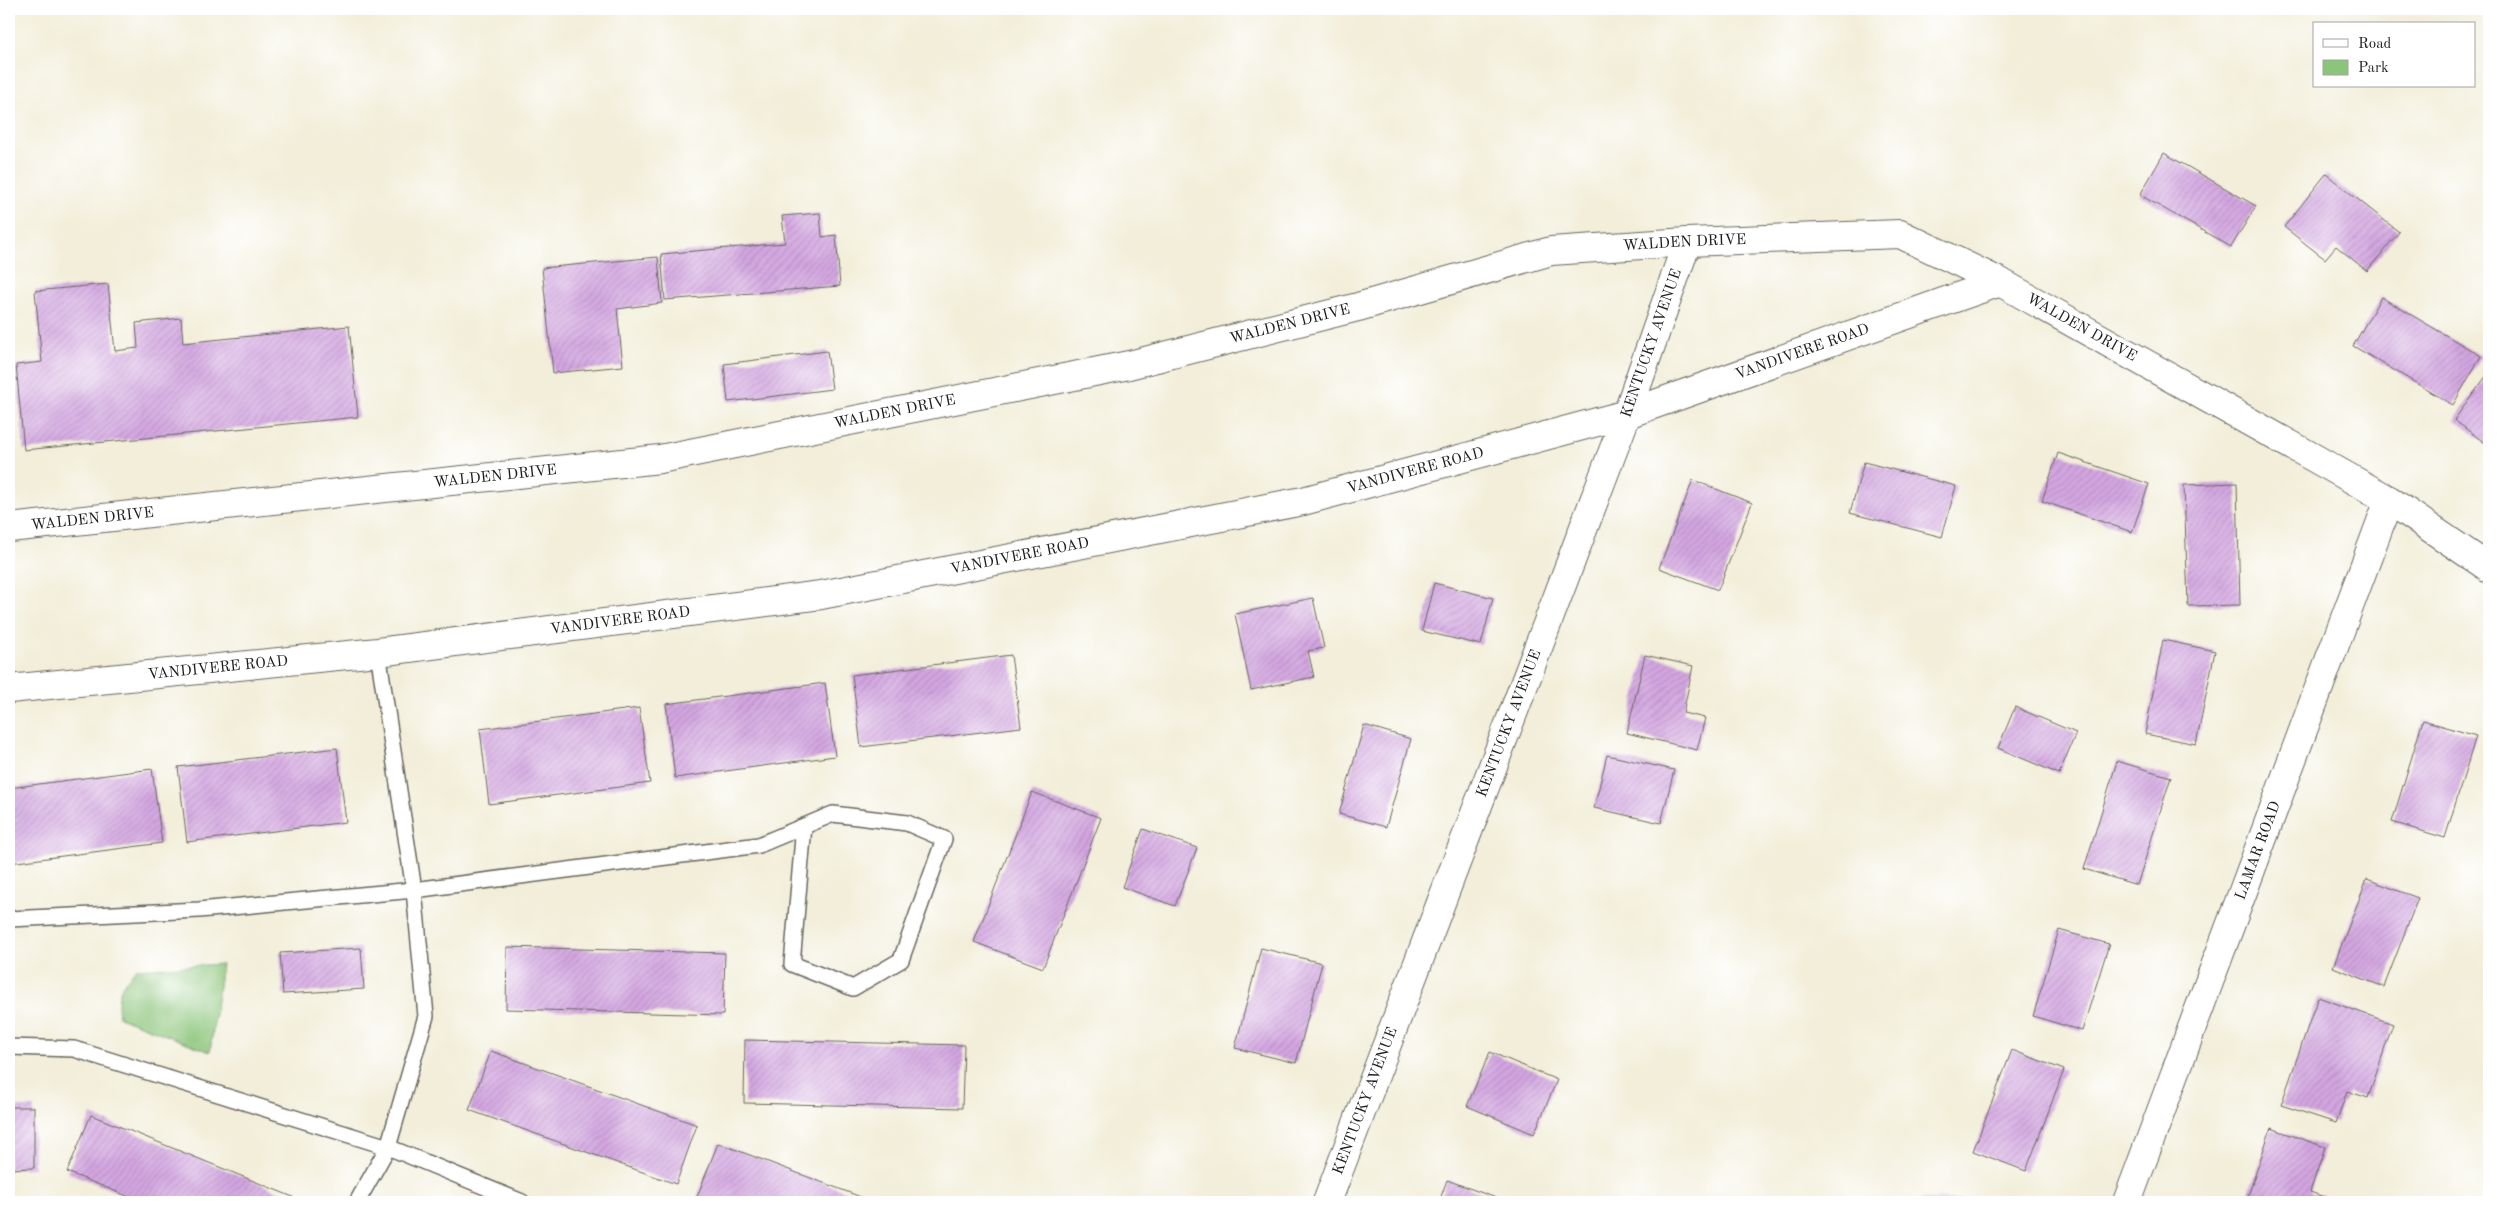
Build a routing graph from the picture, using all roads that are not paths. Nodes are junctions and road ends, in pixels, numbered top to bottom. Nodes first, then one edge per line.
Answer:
1 (1687, 242) junction
2 (2000, 282) junction
3 (1627, 414) junction
4 (2390, 500) junction
5 (9, 528) edge
6 (2489, 568) edge
7 (378, 652) junction
8 (9, 688) edge
9 (804, 826) junction
10 (414, 890) junction
11 (9, 919) edge
12 (9, 1047) edge
13 (388, 1147) junction
14 (357, 1202) edge
15 (522, 1202) edge
16 (1327, 1202) edge
17 (2128, 1202) edge

1 - 2 street, WALDEN DRIVE
1 - 3 street, KENTUCKY AVENUE
1 - 5 street, WALDEN DRIVE
2 - 3 street, VANDIVERE ROAD
2 - 4 street, WALDEN DRIVE
3 - 7 street, VANDIVERE ROAD
3 - 16 street, KENTUCKY AVENUE
4 - 6 street, WALDEN DRIVE
4 - 17 street, LAMAR ROAD
7 - 8 street, VANDIVERE ROAD
7 - 10 lane
9 - 9 lane
9 - 10 lane
10 - 11 lane
10 - 13 lane
12 - 13 lane
13 - 14 lane
13 - 15 lane

